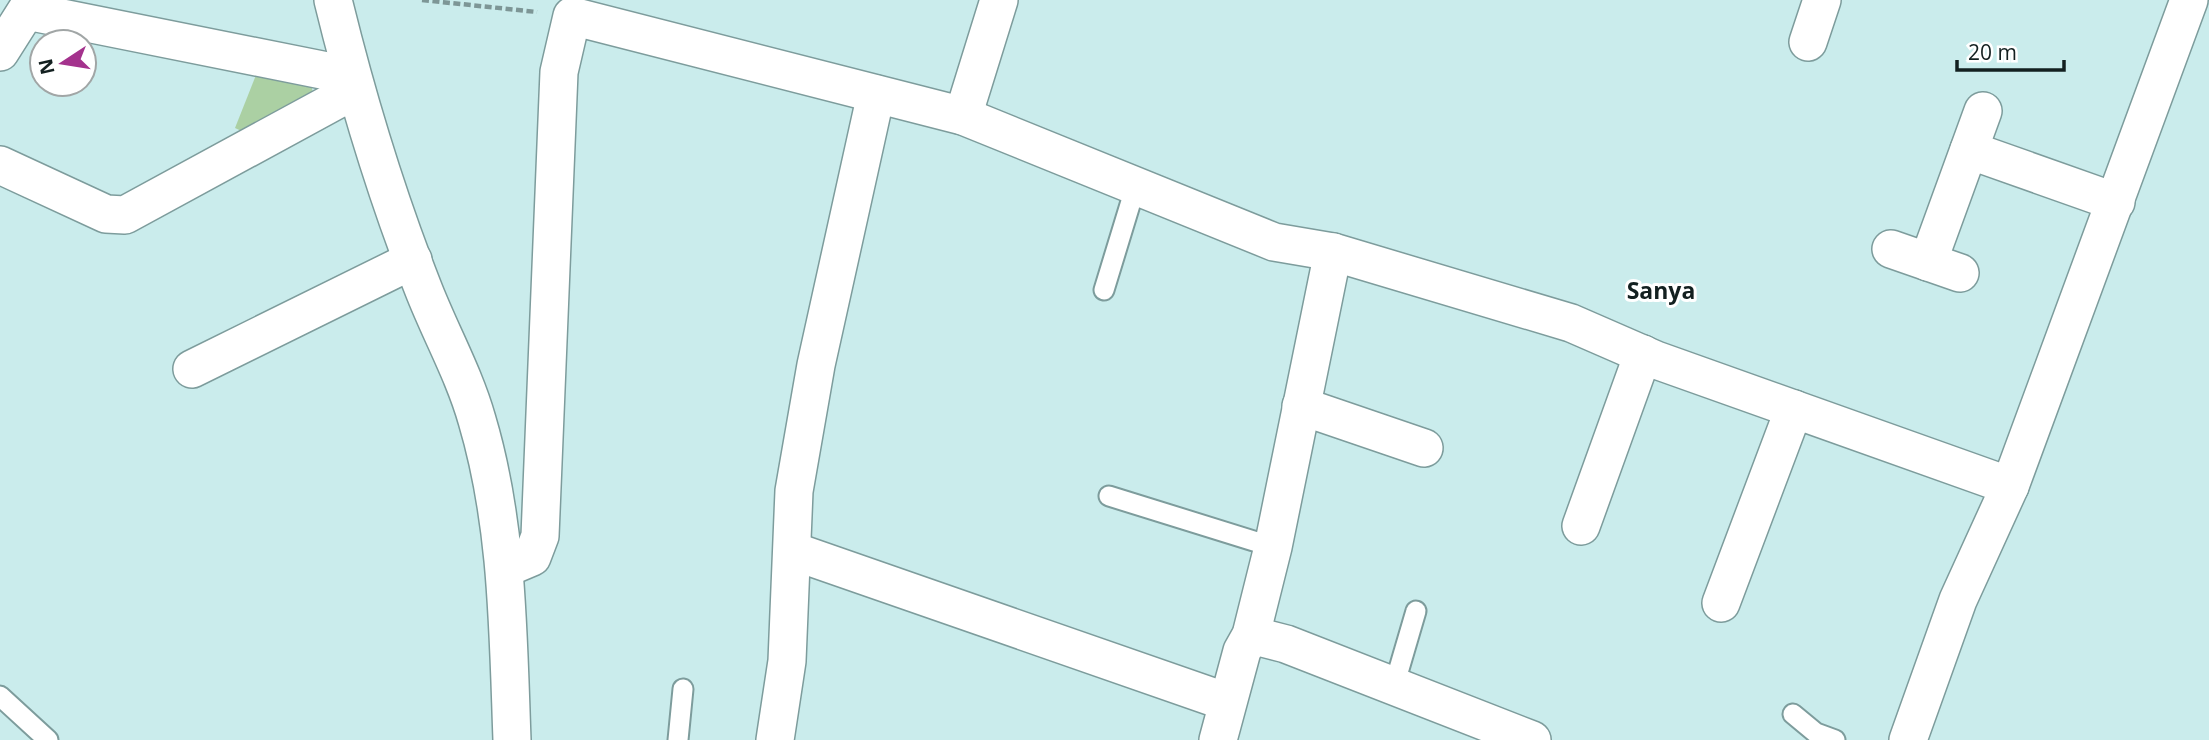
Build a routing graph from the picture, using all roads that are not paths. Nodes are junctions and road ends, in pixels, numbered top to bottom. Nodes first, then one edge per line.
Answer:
1 (333, 0) edge
2 (999, 0) edge
3 (1822, 0) edge
4 (2189, 0) edge
5 (30, 5) edge
6 (1808, 42) dead end
7 (0, 52) edge
8 (354, 83) junction
9 (876, 94) junction
10 (1983, 111) dead end
11 (963, 116) junction
12 (1969, 150) junction
13 (0, 164) edge
14 (1136, 185) junction
15 (2116, 202) junction
16 (1891, 249) dead end
17 (1333, 252) junction
18 (413, 260) junction
19 (1104, 290) dead end
20 (1643, 354) junction
21 (192, 369) dead end
22 (1301, 406) junction
23 (1794, 410) junction
24 (1424, 448) dead end
25 (2010, 486) junction
26 (1109, 496) dead end
27 (1581, 526) dead end
28 (1273, 547) junction
29 (793, 551) junction
30 (506, 568) junction
31 (1720, 603) dead end
32 (1416, 611) dead end
33 (1251, 635) junction
34 (1394, 685) junction
35 (683, 689) dead end
36 (0, 696) edge
37 (1227, 702) junction
38 (1793, 714) dead end
39 (1485, 731) edge
40 (48, 740) edge
41 (512, 740) edge
42 (678, 740) edge
43 (775, 740) edge
44 (1218, 740) edge
45 (1532, 740) edge
46 (1835, 740) edge
47 (1908, 740) edge

1 - 8 street
2 - 11 street
3 - 6 street
4 - 15 street
5 - 7 street
5 - 8 street
8 - 13 street
8 - 18 street
9 - 11 street
9 - 29 street
9 - 30 street
10 - 12 street
11 - 14 street
12 - 15 street
12 - 16 street
14 - 17 street
14 - 19 lane
15 - 25 street
17 - 20 street
17 - 22 street
18 - 21 street
18 - 30 street
20 - 23 street
20 - 27 street
22 - 24 street
22 - 28 street
23 - 25 street
23 - 31 street
25 - 47 street
26 - 28 lane
28 - 33 street
29 - 37 street
29 - 43 street
30 - 41 street
32 - 34 lane
33 - 34 street
33 - 37 street
34 - 39 street
35 - 42 lane
36 - 40 lane
37 - 44 street
38 - 46 lane
39 - 45 street

